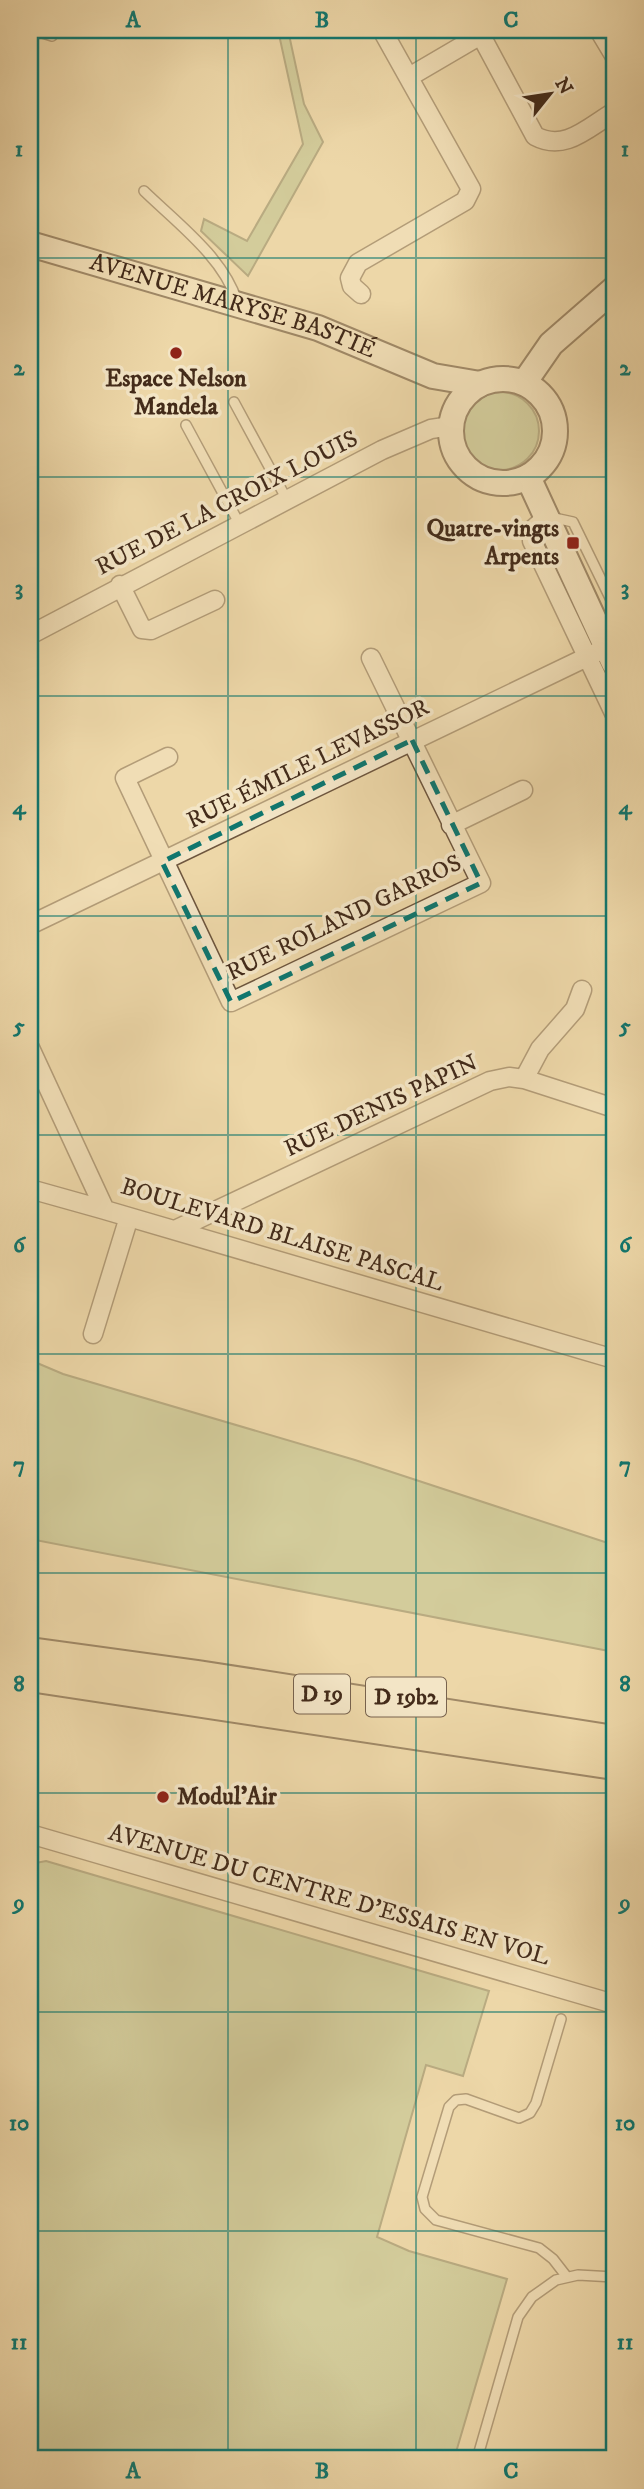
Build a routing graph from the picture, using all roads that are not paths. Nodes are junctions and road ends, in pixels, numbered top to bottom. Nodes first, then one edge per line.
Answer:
1 (33, 30) edge
2 (54, 30) edge
3 (382, 30) edge
4 (599, 30) edge
5 (478, 33) edge
6 (614, 55) edge
7 (409, 77) junction
8 (614, 113) edge
9 (144, 191) dead end
10 (30, 244) edge
11 (614, 289) edge
12 (361, 293) dead end
13 (237, 304) junction
14 (433, 376) junction
15 (480, 383) junction
16 (524, 383) junction
17 (233, 402) dead end
18 (453, 417) junction
19 (186, 425) dead end
20 (528, 477) junction
21 (286, 498) junction
22 (547, 517) junction
23 (239, 523) junction
24 (120, 585) junction
25 (215, 600) dead end
26 (614, 606) edge
27 (30, 635) edge
28 (606, 653) edge
29 (371, 658) dead end
30 (614, 713) edge
31 (412, 740) junction
32 (168, 757) dead end
33 (523, 790) dead end
34 (452, 825) junction
35 (162, 862) junction
36 (30, 925) edge
37 (582, 990) dead end
38 (30, 1048) edge
39 (524, 1079) junction
40 (614, 1108) edge
41 (30, 1189) edge
42 (105, 1209) junction
43 (129, 1217) junction
44 (175, 1230) junction
45 (93, 1334) dead end
46 (614, 1359) edge
47 (30, 1652) edge
48 (198, 1675) junction
49 (30, 1677) edge
50 (614, 1726) edge
51 (614, 1740) edge
52 (614, 1765) edge
53 (30, 1834) edge
54 (614, 2004) edge
55 (561, 2019) dead end
56 (567, 2277) junction
57 (614, 2277) edge
58 (477, 2459) edge

1 - 2 lane
3 - 7 street
4 - 6 street
5 - 7 street
5 - 8 street
7 - 12 street
9 - 13 lane
10 - 13 street, AVENUE MARYSE BASTIÉ
11 - 16 street
13 - 14 street, AVENUE MARYSE BASTIÉ
14 - 15 street, AVENUE MARYSE BASTIÉ
14 - 18 street
15 - 16 street
15 - 18 street
16 - 20 street
17 - 21 lane
18 - 20 street
18 - 21 street, RUE DE LA CROIX LOUIS
19 - 23 lane
20 - 22 street
21 - 23 street, RUE DE LA CROIX LOUIS
22 - 26 lane
22 - 28 street
23 - 24 street, RUE DE LA CROIX LOUIS
24 - 25 street
24 - 27 street, RUE DE LA CROIX LOUIS
28 - 30 street
28 - 31 street, RUE ÉMILE LEVASSOR
29 - 31 street, RUE ROLAND GARROS
31 - 34 street, RUE ROLAND GARROS
31 - 35 street, RUE ÉMILE LEVASSOR
32 - 35 street
33 - 34 street
34 - 35 street, RUE ROLAND GARROS
35 - 36 street, RUE ÉMILE LEVASSOR
37 - 39 street
38 - 42 street, BOULEVARD BLAISE PASCAL
39 - 40 street, RUE DENIS PAPIN
39 - 44 street, RUE DENIS PAPIN
41 - 42 street
42 - 43 street, BOULEVARD BLAISE PASCAL
43 - 44 street, BOULEVARD BLAISE PASCAL
43 - 45 street
44 - 46 street, BOULEVARD BLAISE PASCAL
47 - 48 main road, D 19
48 - 50 main road, D 19b2
48 - 51 main road, D 19
49 - 52 main road, D 19
53 - 54 street, AVENUE DU CENTRE D'ESSAIS EN VOL
55 - 56 lane
56 - 57 lane
56 - 58 lane

